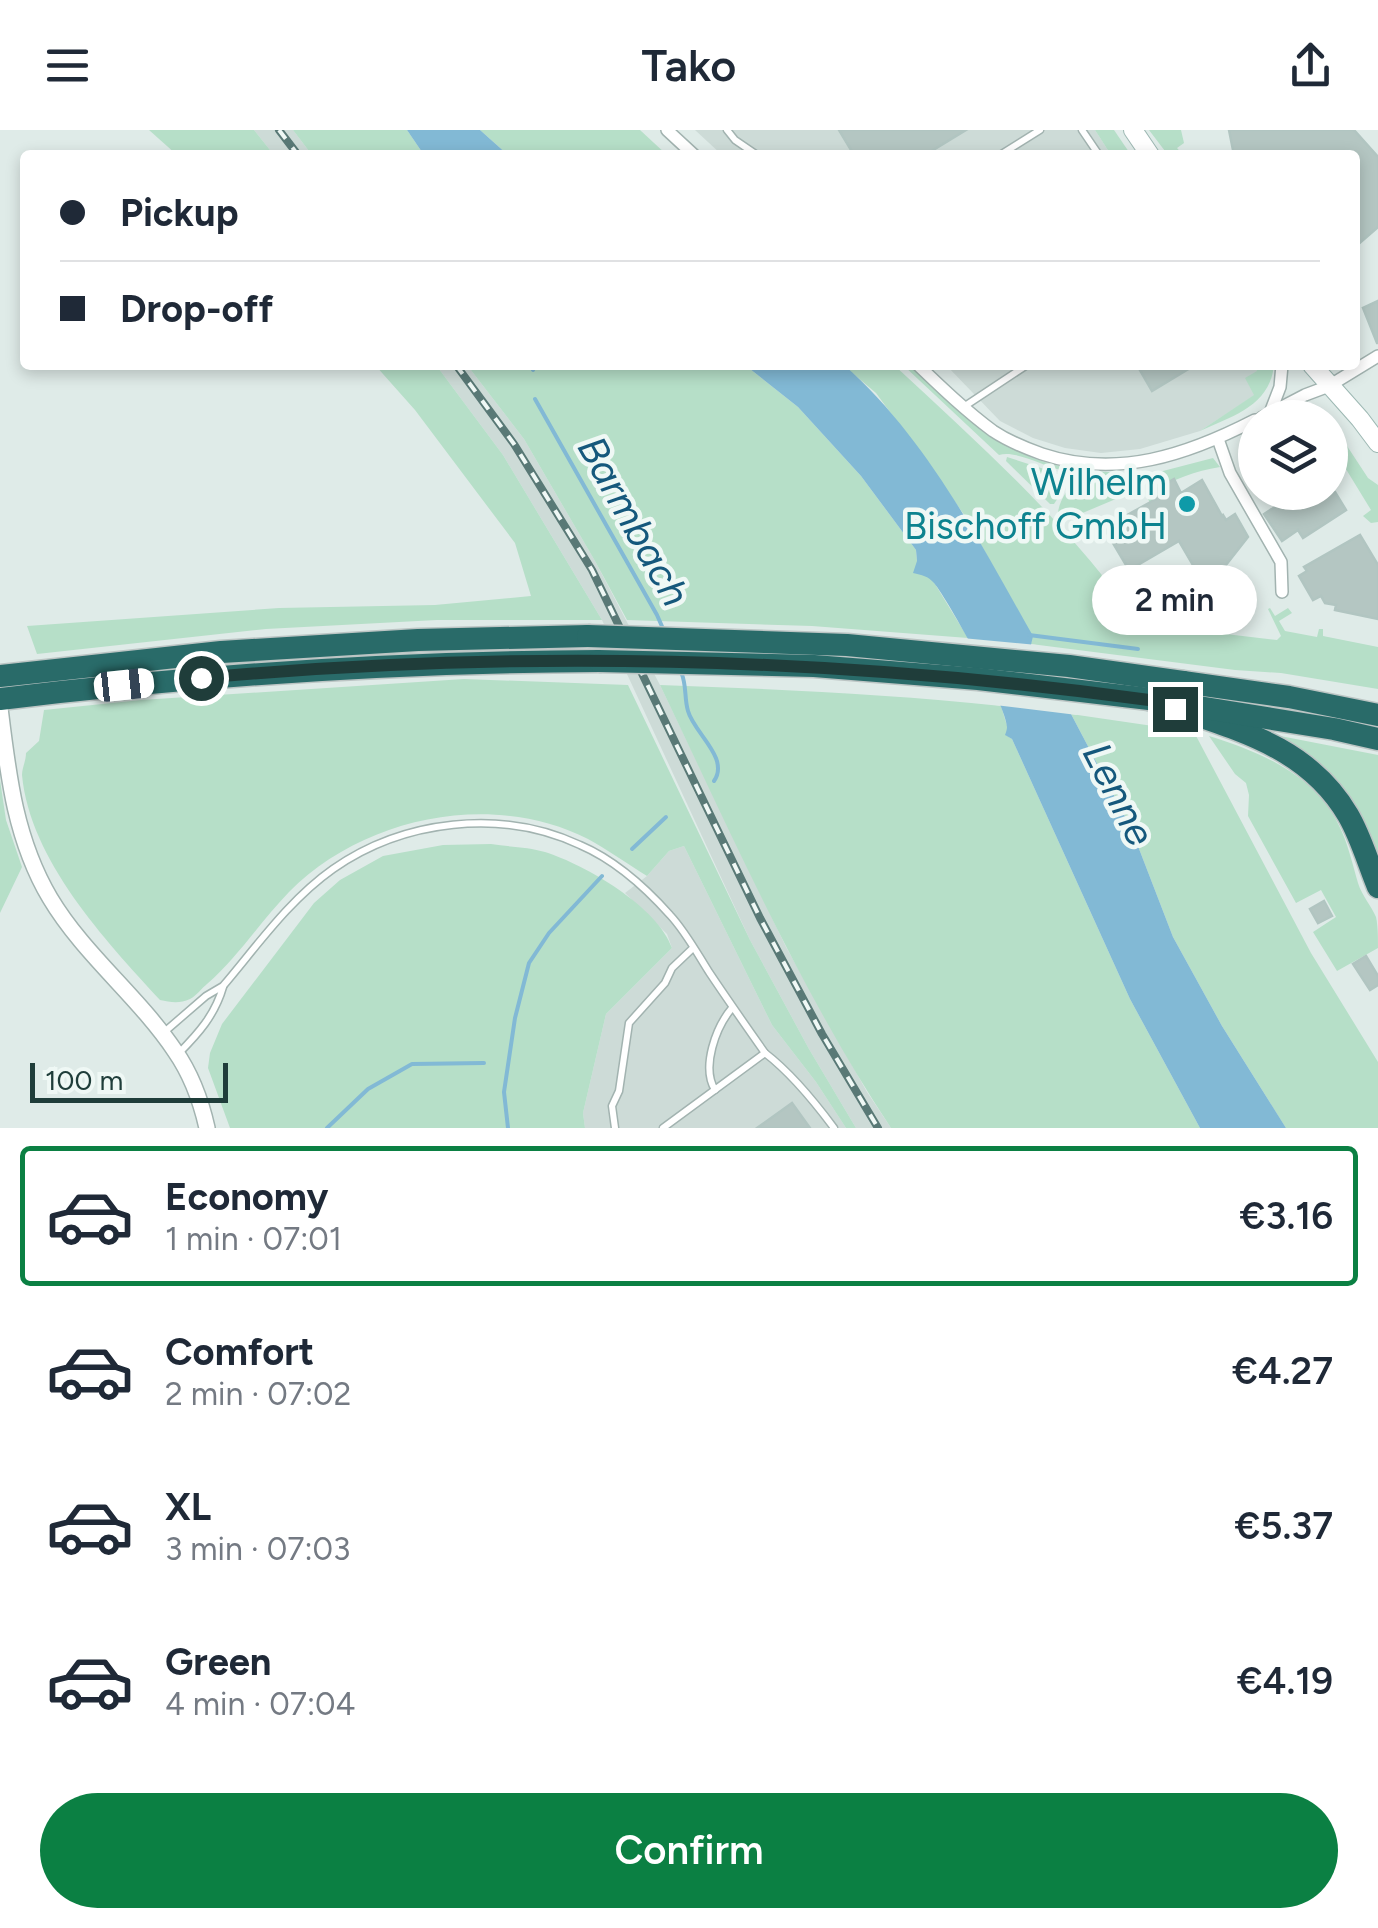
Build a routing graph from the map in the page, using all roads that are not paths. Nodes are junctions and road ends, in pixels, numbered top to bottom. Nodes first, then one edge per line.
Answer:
1 (667, 130) edge
2 (727, 130) edge
3 (1040, 130) edge
4 (689, 150) edge
5 (749, 150) edge
6 (1008, 150) edge
7 (923, 370) edge
8 (1020, 370) edge
9 (1282, 370) edge
10 (1316, 370) edge
11 (1355, 370) edge
12 (1329, 386) junction
13 (1272, 400) edge
14 (1295, 400) edge
15 (964, 407) junction
16 (1238, 429) edge
17 (1218, 439) junction
18 (1378, 443) edge
19 (1282, 592) dead end
20 (0, 676) edge
21 (0, 699) edge
22 (0, 708) edge
23 (1198, 713) junction
24 (1378, 715) edge
25 (1378, 739) edge
26 (1378, 887) edge
27 (693, 948) junction
28 (224, 986) junction
29 (732, 1008) junction
30 (162, 1034) junction
31 (178, 1054) junction
32 (765, 1054) junction
33 (715, 1090) junction
34 (208, 1128) edge
35 (615, 1128) edge
36 (664, 1128) edge
37 (834, 1128) edge

1 - 4 street
2 - 5 lane
3 - 6 lane
7 - 15 street
8 - 15 lane
9 - 13 street
10 - 12 main road
11 - 12 street
12 - 14 street
12 - 18 main road
15 - 17 street
16 - 17 street
17 - 19 street
20 - 24 highway, bridge
21 - 23 highway, bridge
22 - 30 street
23 - 25 highway
23 - 26 highway
27 - 28 lane
27 - 29 lane
27 - 35 lane
28 - 30 lane
28 - 31 lane
29 - 32 lane
29 - 33 lane
30 - 31 street
31 - 34 street
32 - 33 lane
32 - 37 lane
33 - 36 lane

